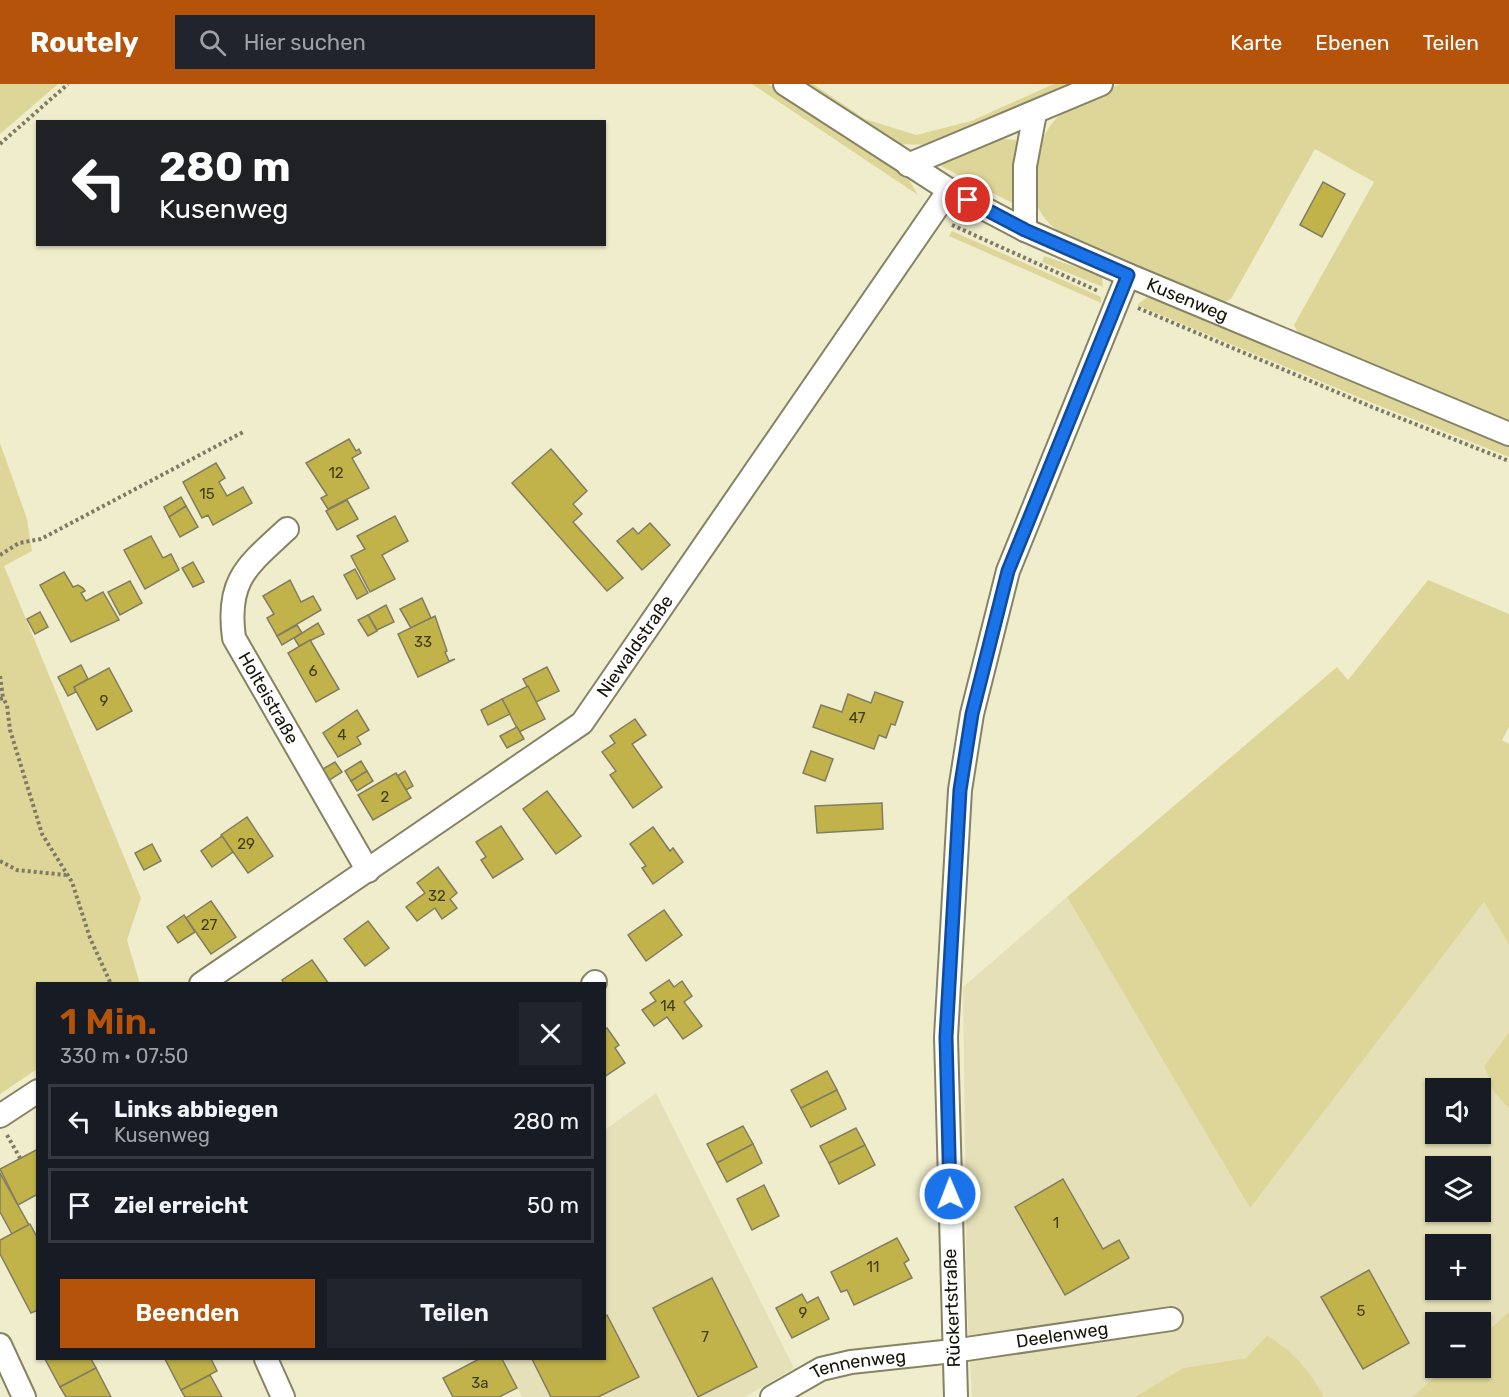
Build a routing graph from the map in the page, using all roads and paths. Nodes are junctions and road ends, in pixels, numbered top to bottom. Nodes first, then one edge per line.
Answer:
1 (68, 84) edge
2 (785, 84) edge
3 (1101, 84) edge
4 (1035, 113) junction
5 (0, 144) edge
6 (908, 165) junction
7 (949, 190) junction
8 (1025, 230) junction
9 (1030, 261) dead end
10 (1128, 275) junction
11 (1118, 300) junction
12 (245, 431) dead end
13 (1509, 434) edge
14 (1509, 461) edge
15 (287, 529) dead end
16 (0, 555) edge
17 (0, 676) edge
18 (2, 698) edge
19 (0, 861) edge
20 (368, 871) junction
21 (67, 875) junction
22 (110, 982) edge
23 (204, 982) edge
24 (36, 1093) edge
25 (2, 1124) edge
26 (20, 1158) dead end
27 (1171, 1319) dead end
28 (0, 1345) edge
29 (953, 1351) junction
30 (266, 1360) edge
31 (24, 1397) edge
32 (283, 1397) edge
33 (772, 1397) edge
34 (956, 1397) edge

1 - 5 path
2 - 6 street, Kusenweg
3 - 4 street
4 - 6 street
4 - 8 street
6 - 7 street, Kusenweg
7 - 8 street, Kusenweg
7 - 20 street, Niewaldstraße
8 - 10 street, Kusenweg
9 - 11 path
10 - 11 street, Rückertstraße
10 - 13 street, Kusenweg
11 - 14 path
11 - 29 street, Rückertstraße
12 - 16 path
15 - 20 street, Holteistraße
17 - 18 path
18 - 21 path
19 - 21 path
20 - 23 street, Niewaldstraße
21 - 22 path
24 - 25 street
25 - 26 path
27 - 29 street, Deelenweg
28 - 31 street
29 - 33 street, Tennenweg
29 - 34 street, Rückertstraße
30 - 32 street

